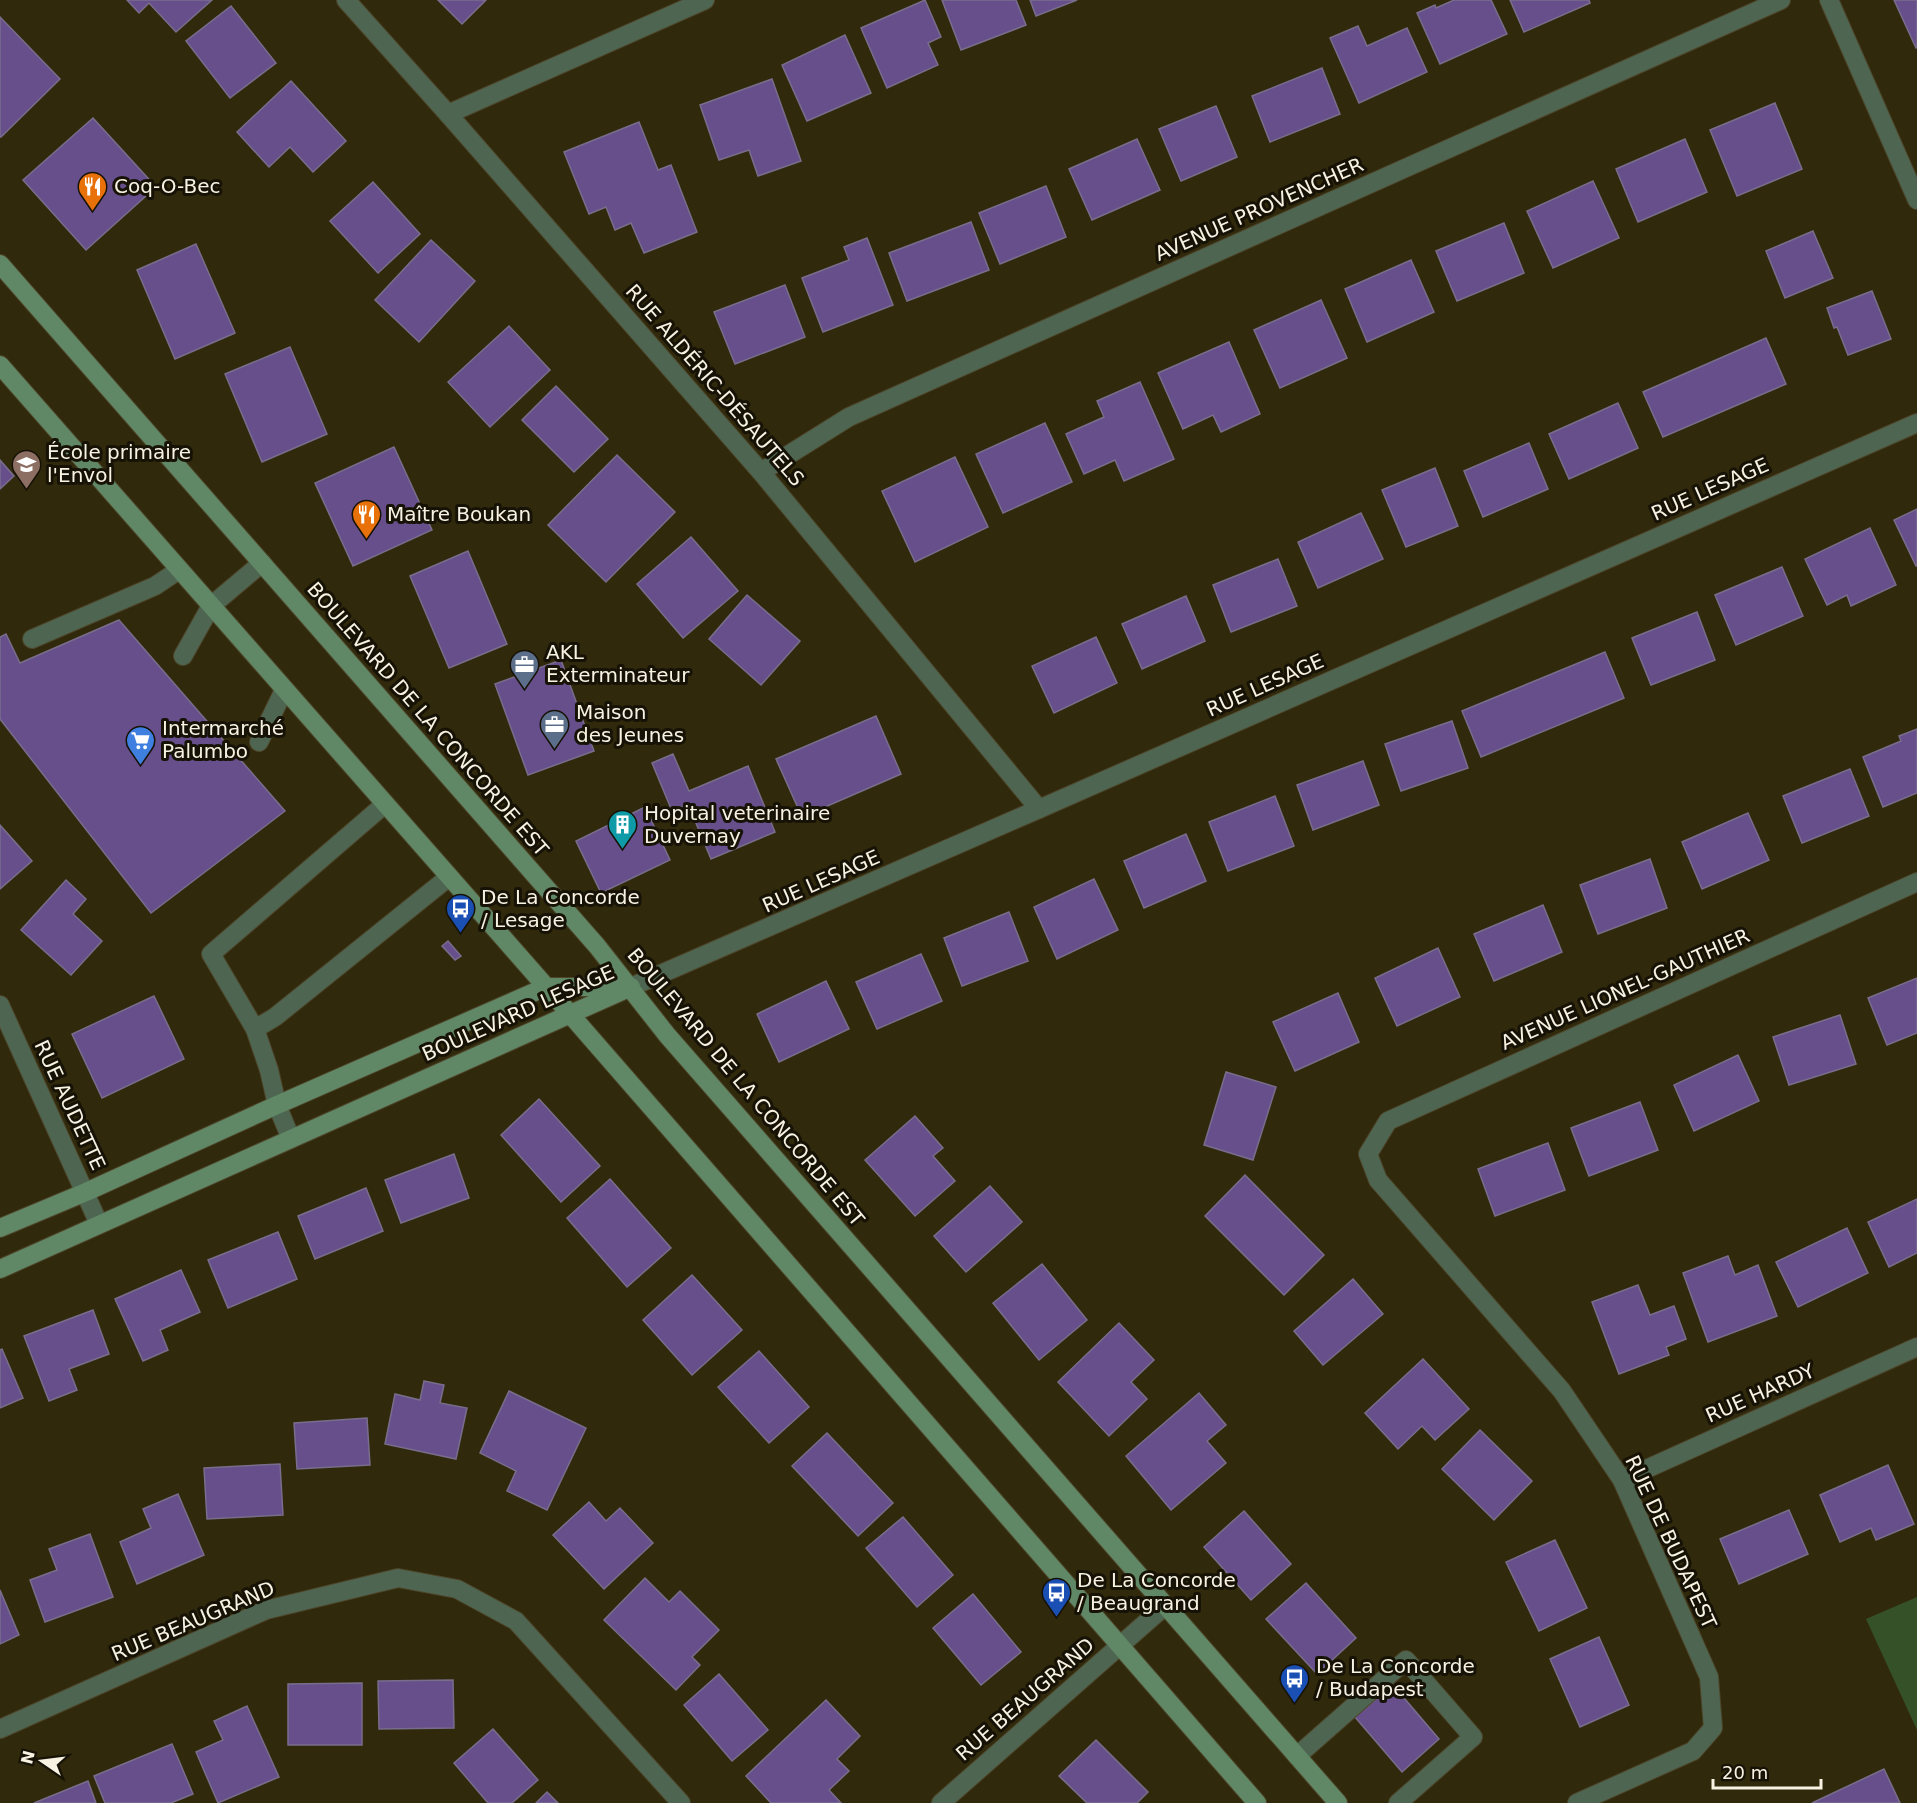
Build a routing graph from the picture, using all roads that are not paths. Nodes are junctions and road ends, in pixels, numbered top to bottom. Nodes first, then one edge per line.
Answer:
1 (346, 0) edge
2 (705, 0) edge
3 (1781, 0) edge
4 (1829, 0) edge
5 (448, 114) junction
6 (1917, 200) edge
7 (0, 264) edge
8 (0, 365) edge
9 (1917, 423) edge
10 (761, 472) junction
11 (262, 563) junction
12 (179, 570) junction
13 (211, 606) junction
14 (32, 639) dead end
15 (183, 656) dead end
16 (284, 690) junction
17 (259, 742) dead end
18 (385, 804) junction
19 (1040, 809) junction
20 (449, 877) junction
21 (1917, 882) edge
22 (546, 987) junction
23 (631, 987) junction
24 (0, 1005) edge
25 (570, 1014) junction
26 (255, 1029) junction
27 (277, 1105) junction
28 (291, 1139) junction
29 (1368, 1154) joint
30 (86, 1192) junction
31 (99, 1224) junction
32 (0, 1228) edge
33 (0, 1269) edge
34 (1917, 1347) edge
35 (1622, 1480) junction
36 (1166, 1605) junction
37 (1120, 1645) junction
38 (0, 1729) edge
39 (1297, 1756) junction
40 (681, 1803) edge
41 (941, 1803) edge
42 (1257, 1803) edge
43 (1338, 1803) edge
44 (1398, 1803) edge
45 (1577, 1803) edge

1 - 5 street, RUE ALDÉRIC-DÉSAUTELS
2 - 5 street
3 - 10 street, AVENUE PROVENCHER
4 - 6 street
5 - 10 street, RUE ALDÉRIC-DÉSAUTELS
7 - 11 street, BOULEVARD DE LA CONCORDE EST
8 - 12 street
9 - 19 street, RUE LESAGE
10 - 19 street, RUE ALDÉRIC-DÉSAUTELS
11 - 13 street
11 - 23 street, BOULEVARD DE LA CONCORDE EST
12 - 13 street
12 - 14 street
13 - 15 street
13 - 16 street
16 - 17 street
16 - 18 street
18 - 20 street
18 - 26 street
19 - 23 street, RUE LESAGE
20 - 22 street
20 - 26 street
21 - 29 street, AVENUE LIONEL-GAUTHIER
22 - 23 street, BOULEVARD LESAGE
22 - 25 street
22 - 27 street, BOULEVARD LESAGE
23 - 25 street, BOULEVARD LESAGE
23 - 36 street, BOULEVARD DE LA CONCORDE EST
24 - 30 street, RUE AUDETTE
25 - 28 street, BOULEVARD LESAGE
25 - 37 street
26 - 27 street
27 - 28 street
27 - 30 street, BOULEVARD LESAGE
28 - 31 street, BOULEVARD LESAGE
29 - 35 street, RUE DE BUDAPEST
30 - 31 street, RUE AUDETTE
30 - 32 street, BOULEVARD LESAGE
31 - 33 street, BOULEVARD LESAGE
34 - 35 street, RUE HARDY
35 - 45 street, RUE DE BUDAPEST
36 - 37 street, RUE BEAUGRAND
36 - 39 street, BOULEVARD DE LA CONCORDE EST
37 - 41 street, RUE BEAUGRAND
37 - 42 street
38 - 40 street, RUE BEAUGRAND
39 - 43 street, BOULEVARD DE LA CONCORDE EST
39 - 44 street

